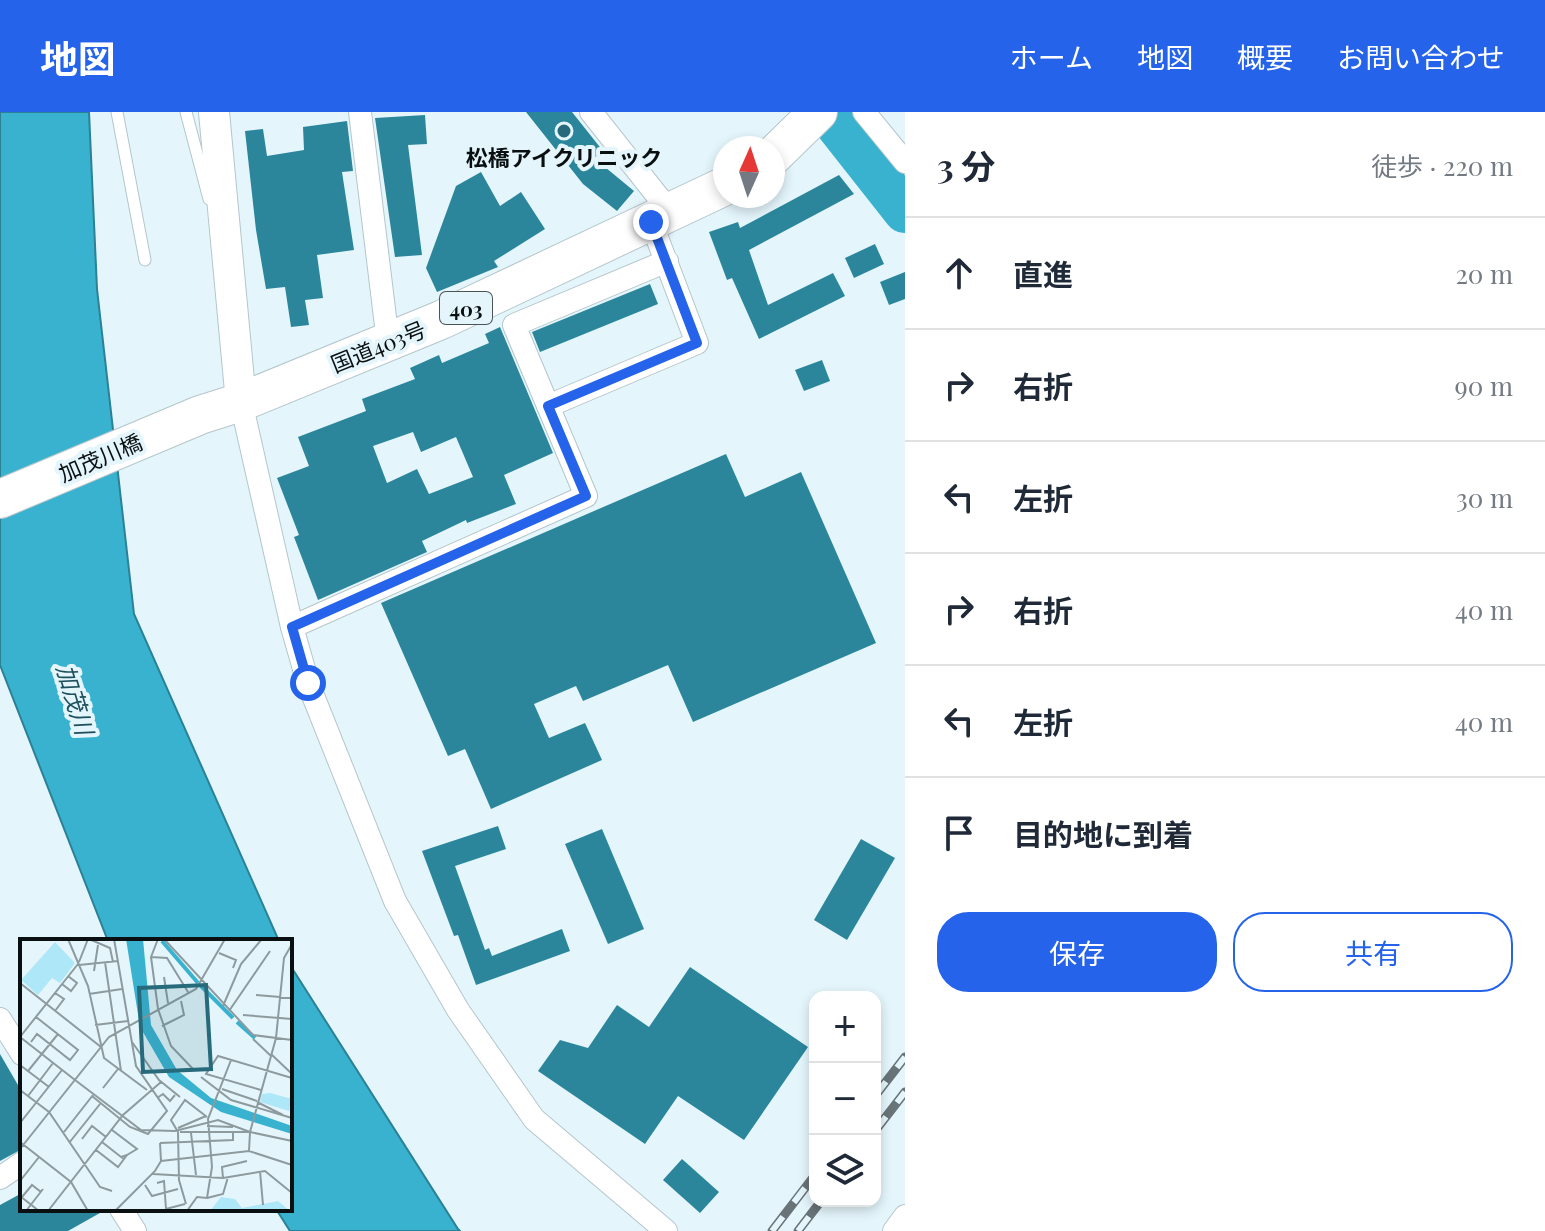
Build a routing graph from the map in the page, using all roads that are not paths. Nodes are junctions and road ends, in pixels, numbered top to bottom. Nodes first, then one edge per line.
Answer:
1 (117, 112) edge
2 (186, 112) edge
3 (214, 112) edge
4 (360, 112) edge
5 (591, 112) edge
6 (818, 112) edge
7 (864, 112) edge
8 (785, 144) edge
9 (905, 162) edge
10 (713, 192) edge
11 (661, 218) junction
12 (145, 260) dead end
13 (667, 261) junction
14 (229, 273) junction
15 (388, 342) junction
16 (241, 402) junction
17 (548, 406) junction
18 (200, 415) joint
19 (0, 499) edge
20 (292, 627) junction
21 (0, 1019) edge
22 (20, 1051) edge
23 (20, 1164) edge
24 (0, 1178) edge
25 (122, 1211) edge
26 (905, 1216) edge
27 (135, 1231) edge
28 (666, 1231) edge
29 (894, 1231) edge

1 - 12 lane
2 - 14 lane
3 - 14 street
4 - 15 street
5 - 11 street
6 - 8 highway
7 - 9 street
10 - 11 highway, 国道403号 / 403
11 - 13 street
11 - 15 highway, 国道403号 / 403
13 - 17 street
13 - 17 street
14 - 16 street
15 - 16 highway, 国道403号 / 403
16 - 18 highway, 国道403号 / 403
16 - 20 street
17 - 20 street
18 - 19 highway, 加茂川橋 / 403
20 - 28 street
21 - 22 street
23 - 24 street
25 - 27 street
26 - 29 street

